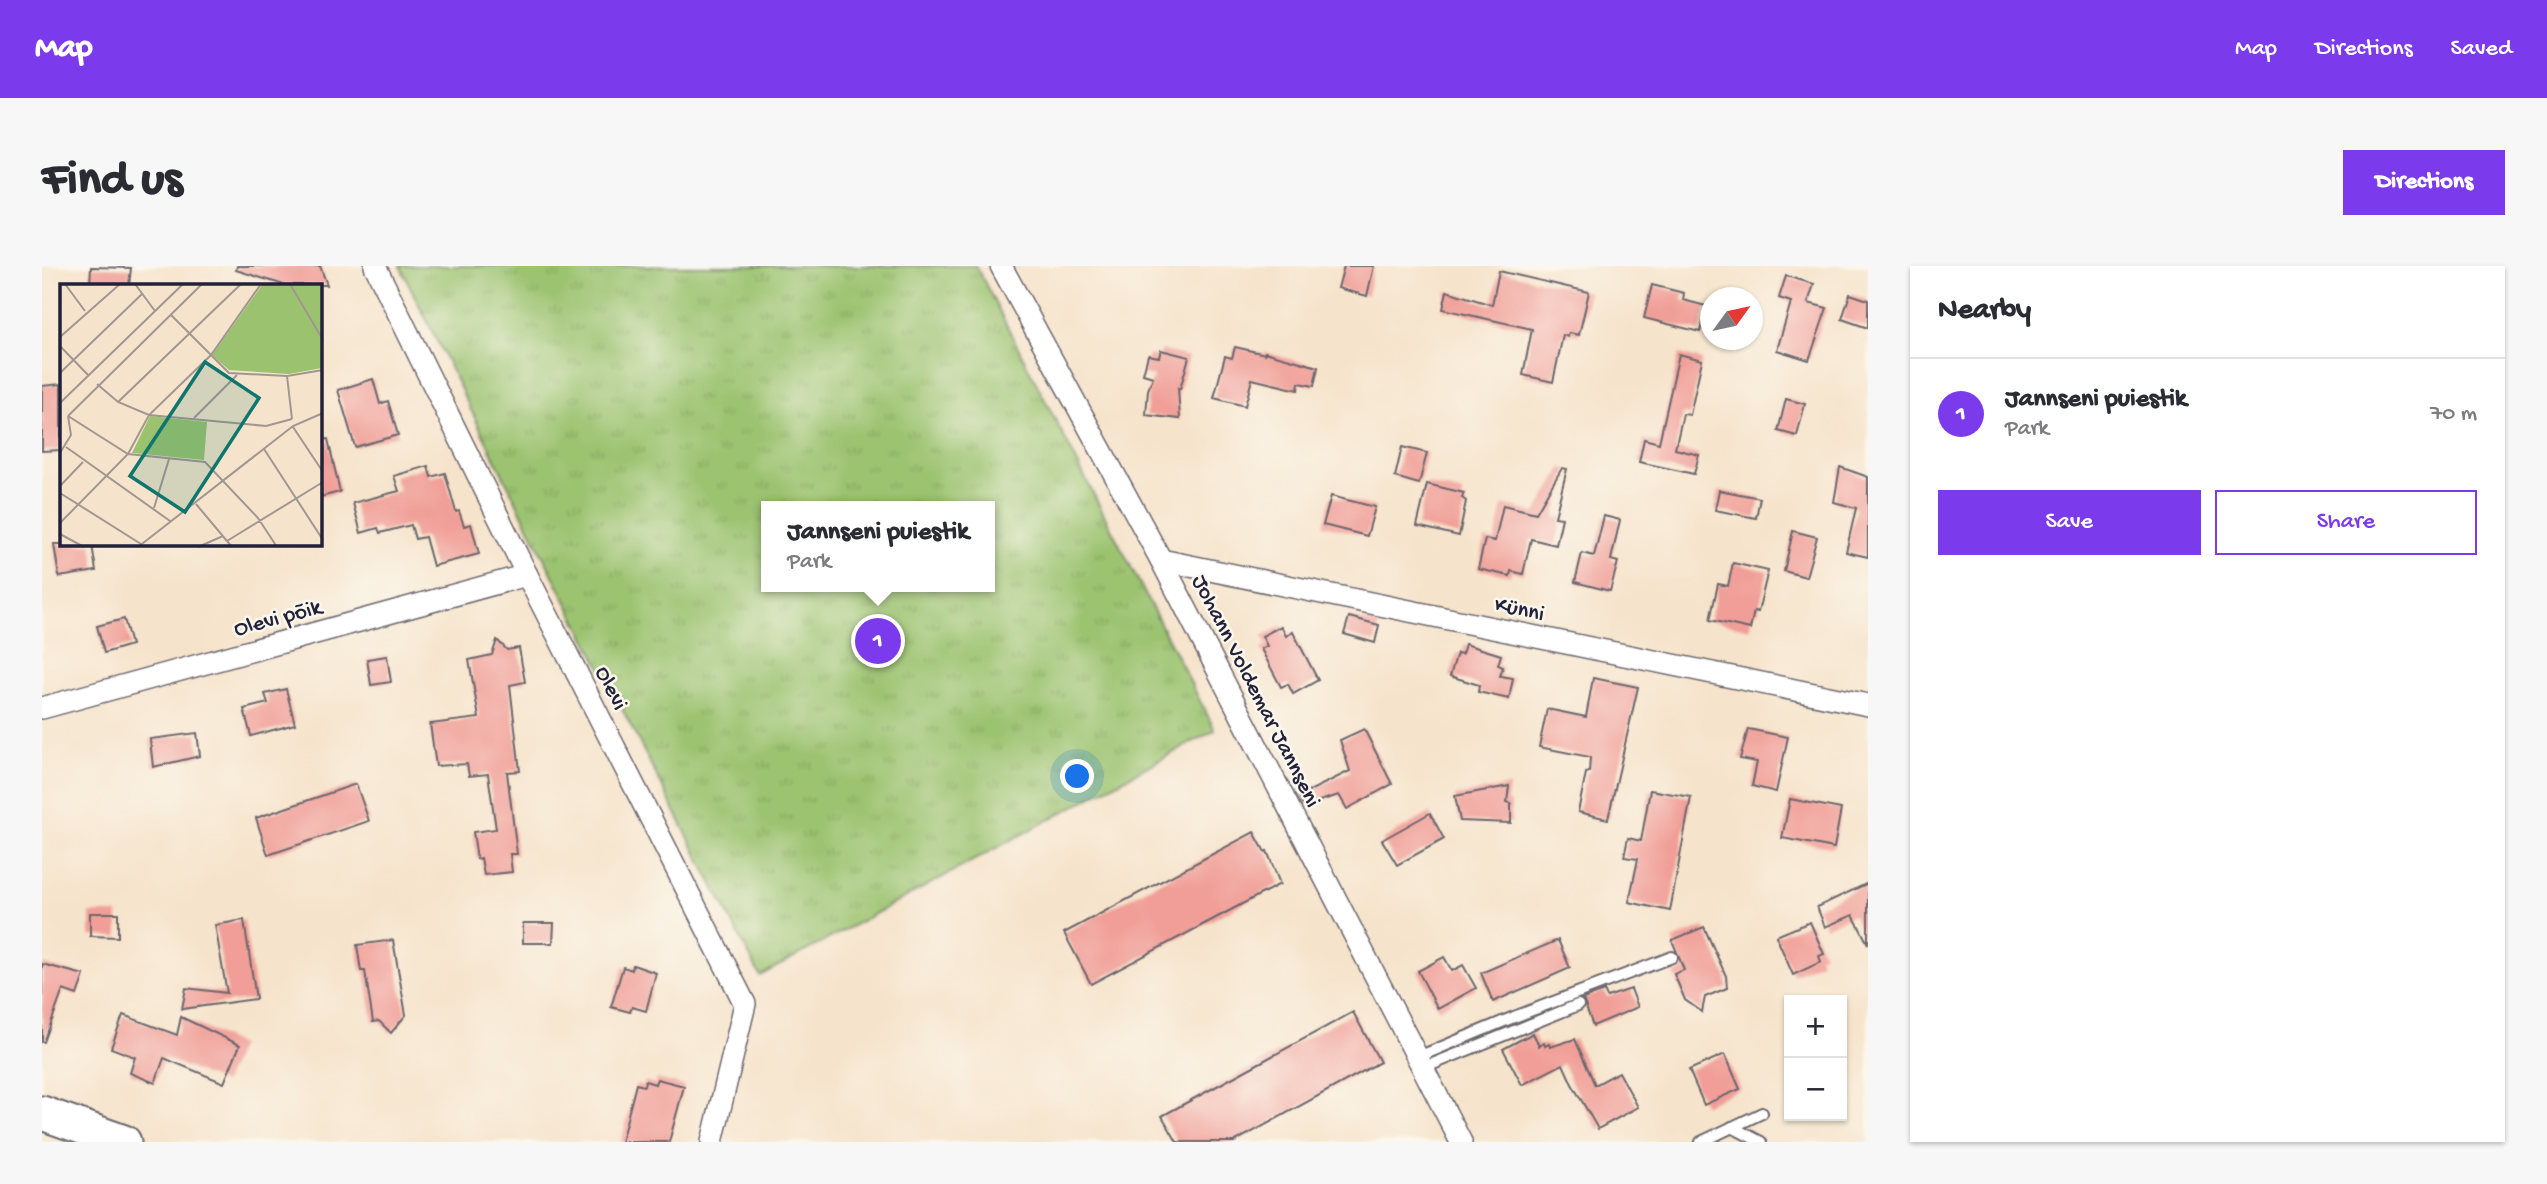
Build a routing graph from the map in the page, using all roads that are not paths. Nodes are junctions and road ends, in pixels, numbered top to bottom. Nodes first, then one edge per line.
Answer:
1 (375, 266) edge
2 (1001, 266) edge
3 (1161, 560) junction
4 (527, 575) junction
5 (1868, 705) edge
6 (42, 708) edge
7 (1672, 957) dead end
8 (1578, 1005) dead end
9 (1420, 1063) junction
10 (42, 1113) edge
11 (1762, 1113) dead end
12 (1732, 1127) junction
13 (42, 1137) edge
14 (56, 1142) edge
15 (124, 1142) edge
16 (712, 1142) edge
17 (1461, 1142) edge
18 (1701, 1142) edge
19 (1761, 1142) edge

1 - 4 street, Olevi
2 - 3 street, Johann Voldemar Jannseni
3 - 5 street, Künni
3 - 9 street, Johann Voldemar Jannseni
4 - 6 street, Olevi põik
4 - 16 street, Olevi
7 - 9 lane
8 - 9 lane
9 - 17 street, Johann Voldemar Jannseni
10 - 15 highway
11 - 12 lane
12 - 18 lane
12 - 19 lane
13 - 14 highway

